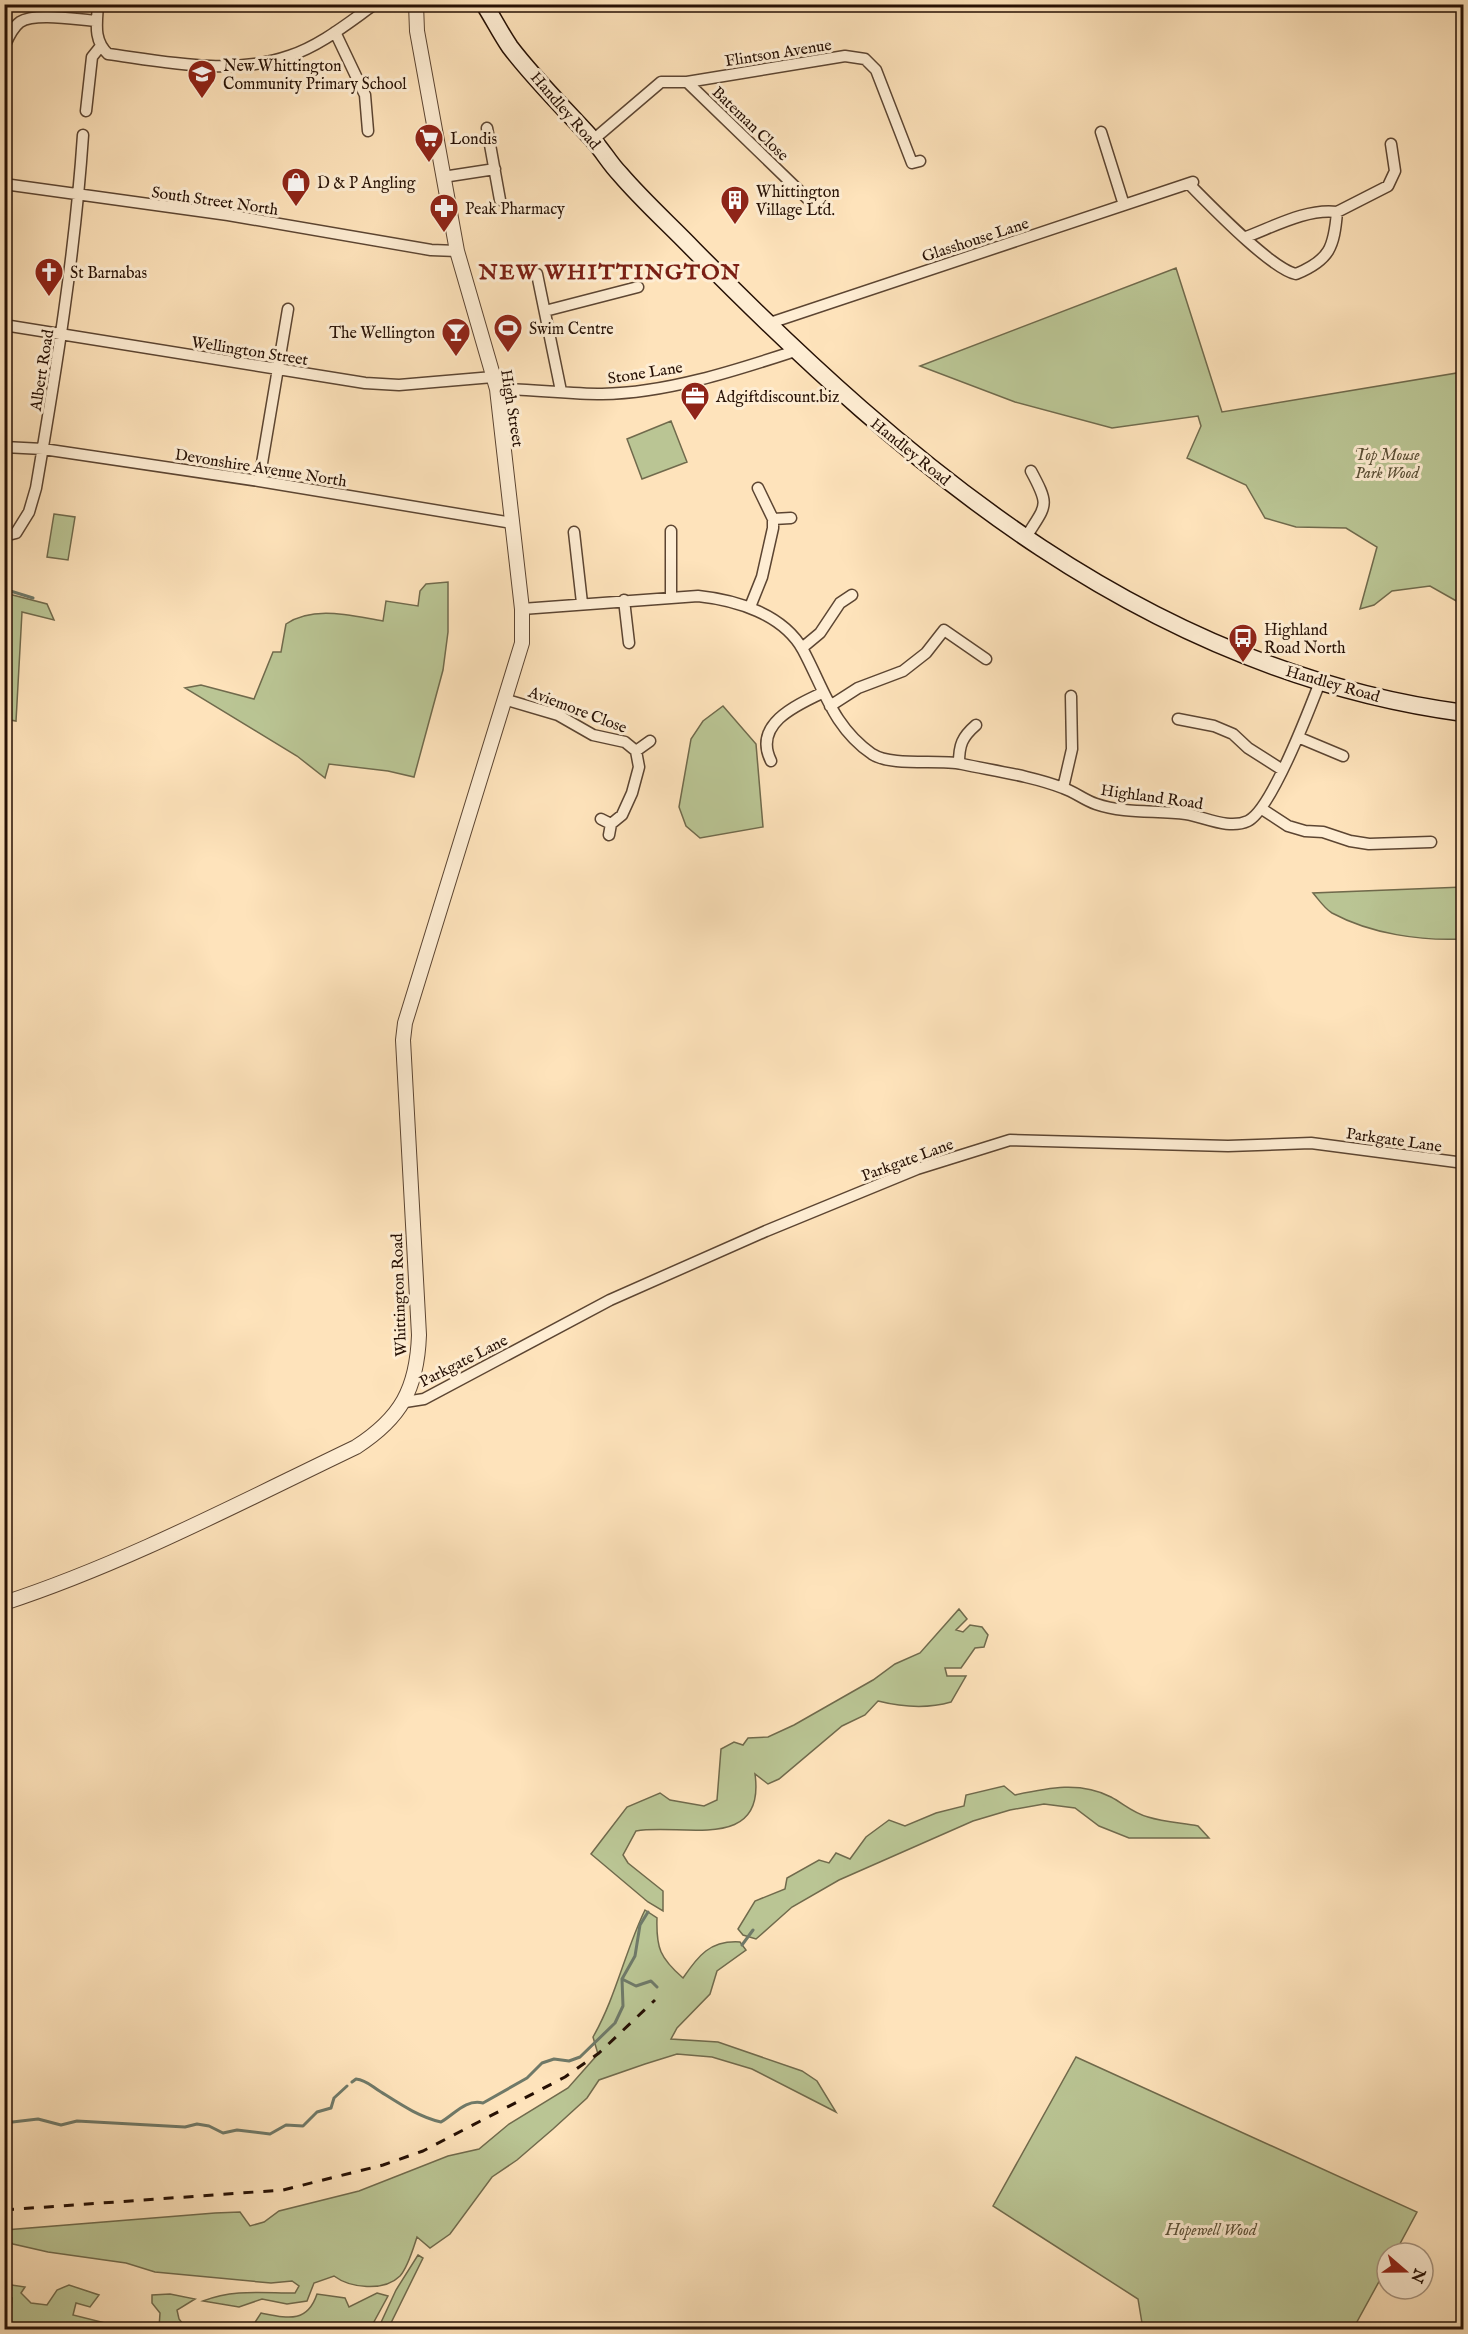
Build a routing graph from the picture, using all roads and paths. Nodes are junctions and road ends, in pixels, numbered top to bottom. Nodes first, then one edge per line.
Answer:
1 (98, 4) edge
2 (375, 4) edge
3 (416, 4) edge
4 (484, 4) edge
5 (98, 21) junction
6 (335, 32) junction
7 (4, 47) edge
8 (100, 47) junction
9 (687, 82) junction
10 (86, 111) dead end
11 (487, 128) dead end
12 (368, 131) dead end
13 (1101, 132) dead end
14 (83, 135) dead end
15 (593, 140) junction
16 (1391, 144) dead end
17 (920, 161) dead end
18 (495, 169) junction
19 (443, 177) junction
20 (4, 184) edge
21 (80, 196) junction
22 (820, 199) dead end
23 (500, 200) dead end
24 (1124, 205) junction
25 (1336, 212) junction
26 (1246, 237) junction
27 (457, 251) junction
28 (537, 274) dead end
29 (638, 287) dead end
30 (288, 309) dead end
31 (545, 311) junction
32 (767, 324) junction
33 (4, 325) edge
34 (62, 335) junction
35 (795, 351) junction
36 (278, 369) junction
37 (495, 383) junction
38 (561, 391) junction
39 (4, 447) edge
40 (43, 449) junction
41 (1031, 471) dead end
42 (259, 481) junction
43 (758, 488) dead end
44 (791, 518) dead end
45 (773, 519) junction
46 (512, 523) junction
47 (671, 531) dead end
48 (574, 532) dead end
49 (4, 536) edge
50 (1025, 539) junction
51 (852, 595) dead end
52 (671, 598) junction
53 (624, 600) junction
54 (582, 603) junction
55 (750, 607) junction
56 (522, 609) junction
57 (629, 643) dead end
58 (802, 648) junction
59 (986, 658) dead end
60 (1320, 682) junction
61 (822, 693) junction
62 (1071, 696) dead end
63 (507, 699) junction
64 (830, 706) junction
65 (1464, 713) edge
66 (1178, 719) dead end
67 (976, 725) dead end
68 (1300, 738) junction
69 (650, 741) dead end
70 (491, 747) joint
71 (636, 751) junction
72 (1343, 756) dead end
73 (771, 761) dead end
74 (959, 763) junction
75 (1281, 769) junction
76 (1063, 788) junction
77 (1262, 809) junction
78 (609, 835) dead end
79 (1431, 842) dead end
80 (1464, 1162) edge
81 (405, 1402) junction
82 (4, 1603) edge

1 - 5 street
2 - 6 street
3 - 19 street, High Street
4 - 15 main road, Handley Road
5 - 7 street
5 - 8 street
6 - 8 street
6 - 12 street
8 - 10 street
9 - 15 street, Flintson Avenue
9 - 17 street, Flintson Avenue
9 - 22 street, Bateman Close
11 - 18 street
13 - 24 street
14 - 21 street, Albert Road
15 - 32 main road, Handley Road
16 - 25 street
18 - 19 street
18 - 23 street
19 - 27 street, High Street
20 - 21 street, South Street North
21 - 27 street, South Street North
21 - 34 street, Albert Road
24 - 26 street, Glasshouse Lane
24 - 32 street, Glasshouse Lane
25 - 26 street
25 - 26 street
27 - 37 street, High Street
28 - 31 street
29 - 31 street
30 - 36 street
31 - 38 street
32 - 35 main road, Handley Road
33 - 34 street, Wellington Street
34 - 36 street, Wellington Street
34 - 40 street, Albert Road
35 - 38 street, Stone Lane
35 - 50 main road, Handley Road
36 - 37 street, Wellington Street
36 - 42 street
37 - 38 street, Stone Lane
37 - 46 street, High Street
39 - 40 street, Devonshire Avenue North
40 - 42 street, Devonshire Avenue North
40 - 49 street, Albert Road
41 - 50 street
42 - 46 street, Devonshire Avenue North
43 - 45 street
44 - 45 street
45 - 55 street
46 - 56 street, High Street
47 - 52 street
48 - 54 street
50 - 60 main road, Handley Road
51 - 58 street
52 - 53 street, Highland Road
52 - 55 street, Highland Road
53 - 54 street, Highland Road
53 - 57 street
54 - 56 street, Highland Road
55 - 58 street, Highland Road
56 - 63 street, High Street
58 - 61 street, Highland Road
59 - 64 street
60 - 65 main road, Handley Road
60 - 68 street
61 - 64 street, Highland Road
61 - 73 street
62 - 76 street
63 - 70 street, High Street
63 - 71 street, Aviemore Close
64 - 74 street, Highland Road
66 - 75 street
67 - 74 street
68 - 72 street
68 - 75 street
69 - 71 street, Aviemore Close
70 - 81 street, Whittington Road
71 - 78 street, Aviemore Close
74 - 76 street, Highland Road
75 - 77 street
76 - 77 street, Highland Road
77 - 79 street
80 - 81 street, Parkgate Lane
81 - 82 street, Whittington Road

